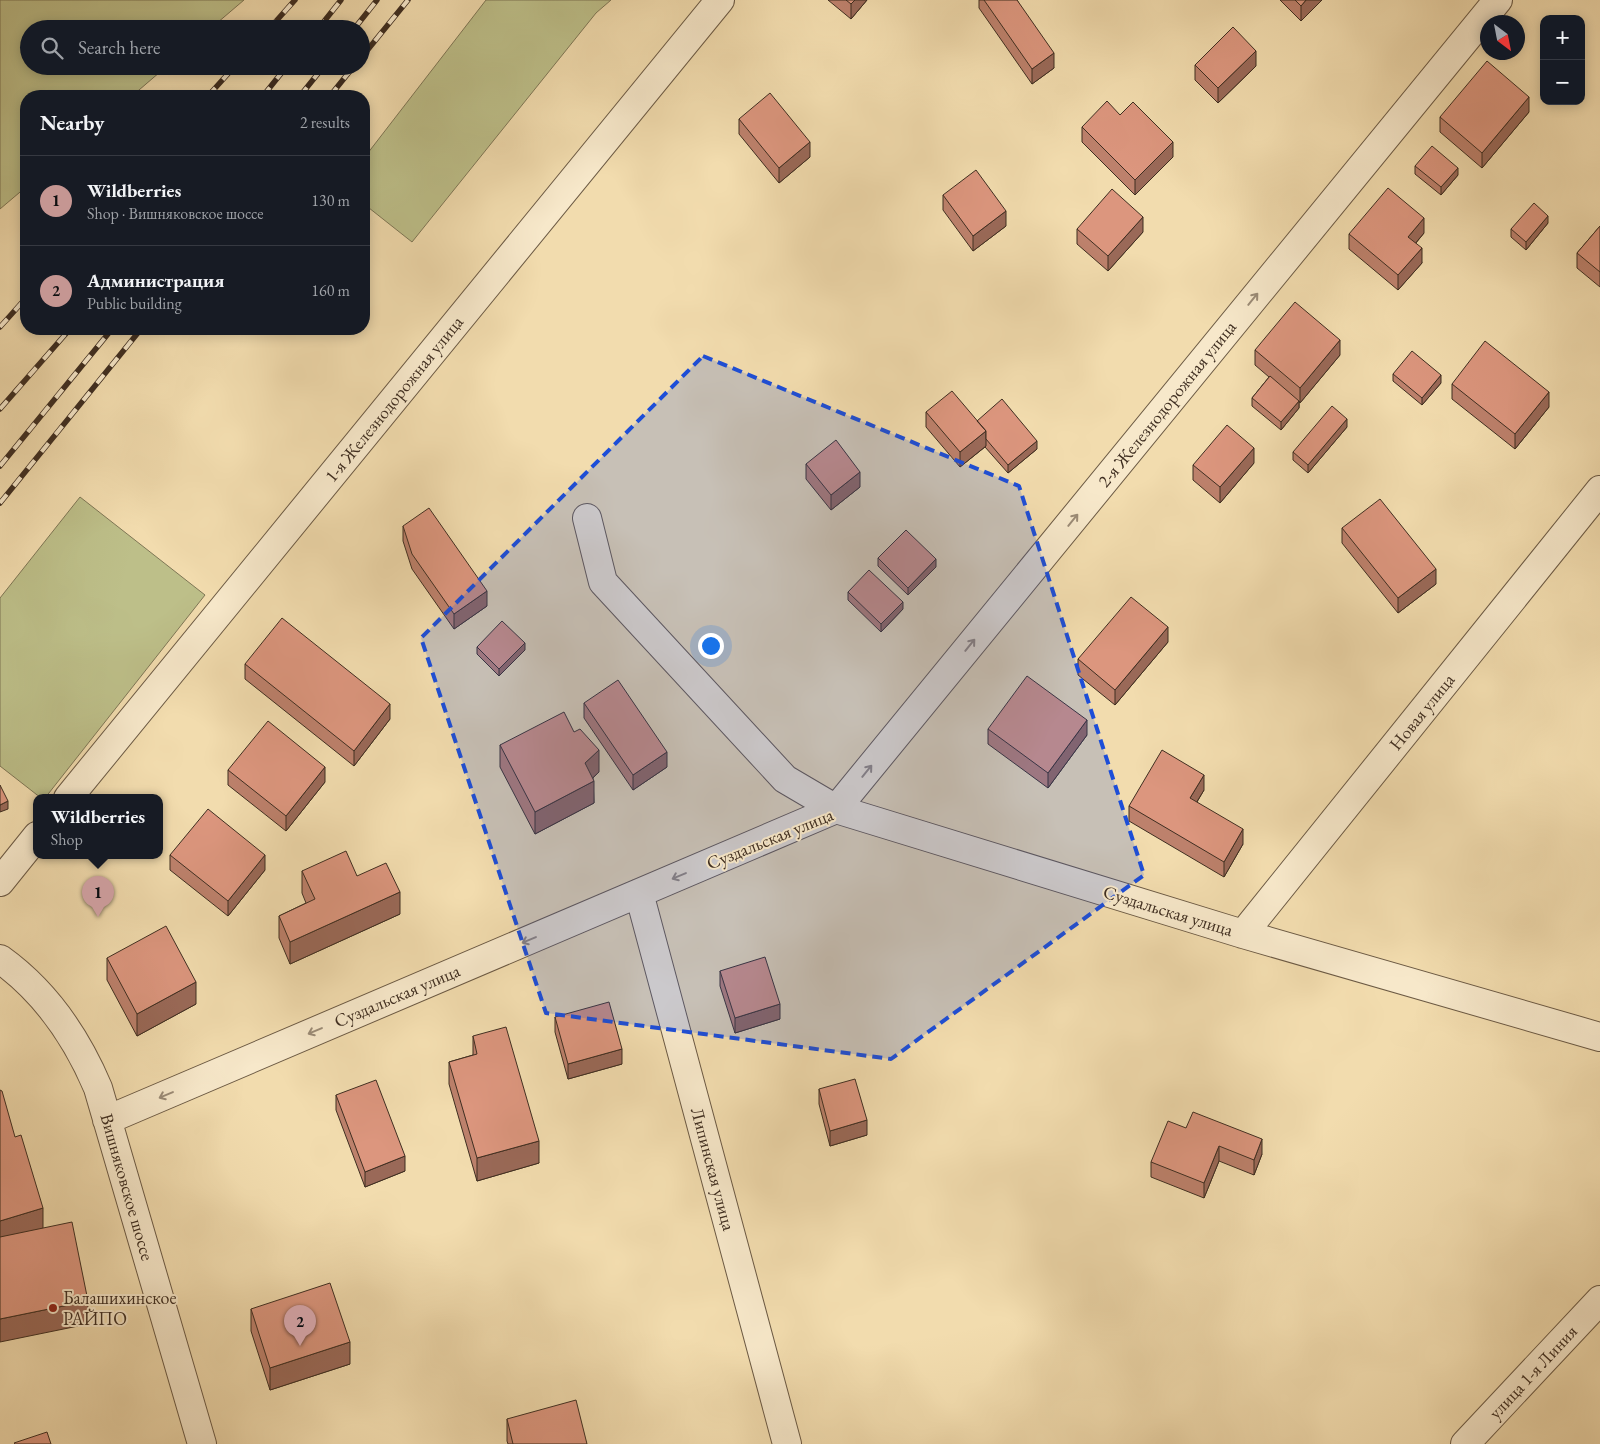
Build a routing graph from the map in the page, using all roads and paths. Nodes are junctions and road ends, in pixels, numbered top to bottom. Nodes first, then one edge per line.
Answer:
1 (720, 0) edge
2 (1498, 0) edge
3 (1600, 490) edge
4 (587, 518) dead end
5 (71, 794) edge
6 (836, 809) junction
7 (33, 841) edge
8 (0, 882) edge
9 (639, 894) junction
10 (1243, 934) junction
11 (3, 967) edge
12 (1600, 1037) edge
13 (107, 1120) junction
14 (1600, 1300) edge
15 (202, 1444) edge
16 (787, 1444) edge
17 (1465, 1444) edge

1 - 5 street, 1-я Железнодорожная улица
6 -> 2 street, 2-я Железнодорожная улица
3 - 10 street, Новая улица
4 - 6 street
6 -> 9 street, Суздальская улица
6 - 10 street, Суздальская улица
7 - 8 street
9 -> 13 street, Суздальская улица
9 - 16 street, Липинская улица
10 - 12 street, Суздальская улица
11 - 13 street, Вишняковское шоссе
13 - 15 street, Вишняковское шоссе
14 - 17 street, улица 1-я Линия

